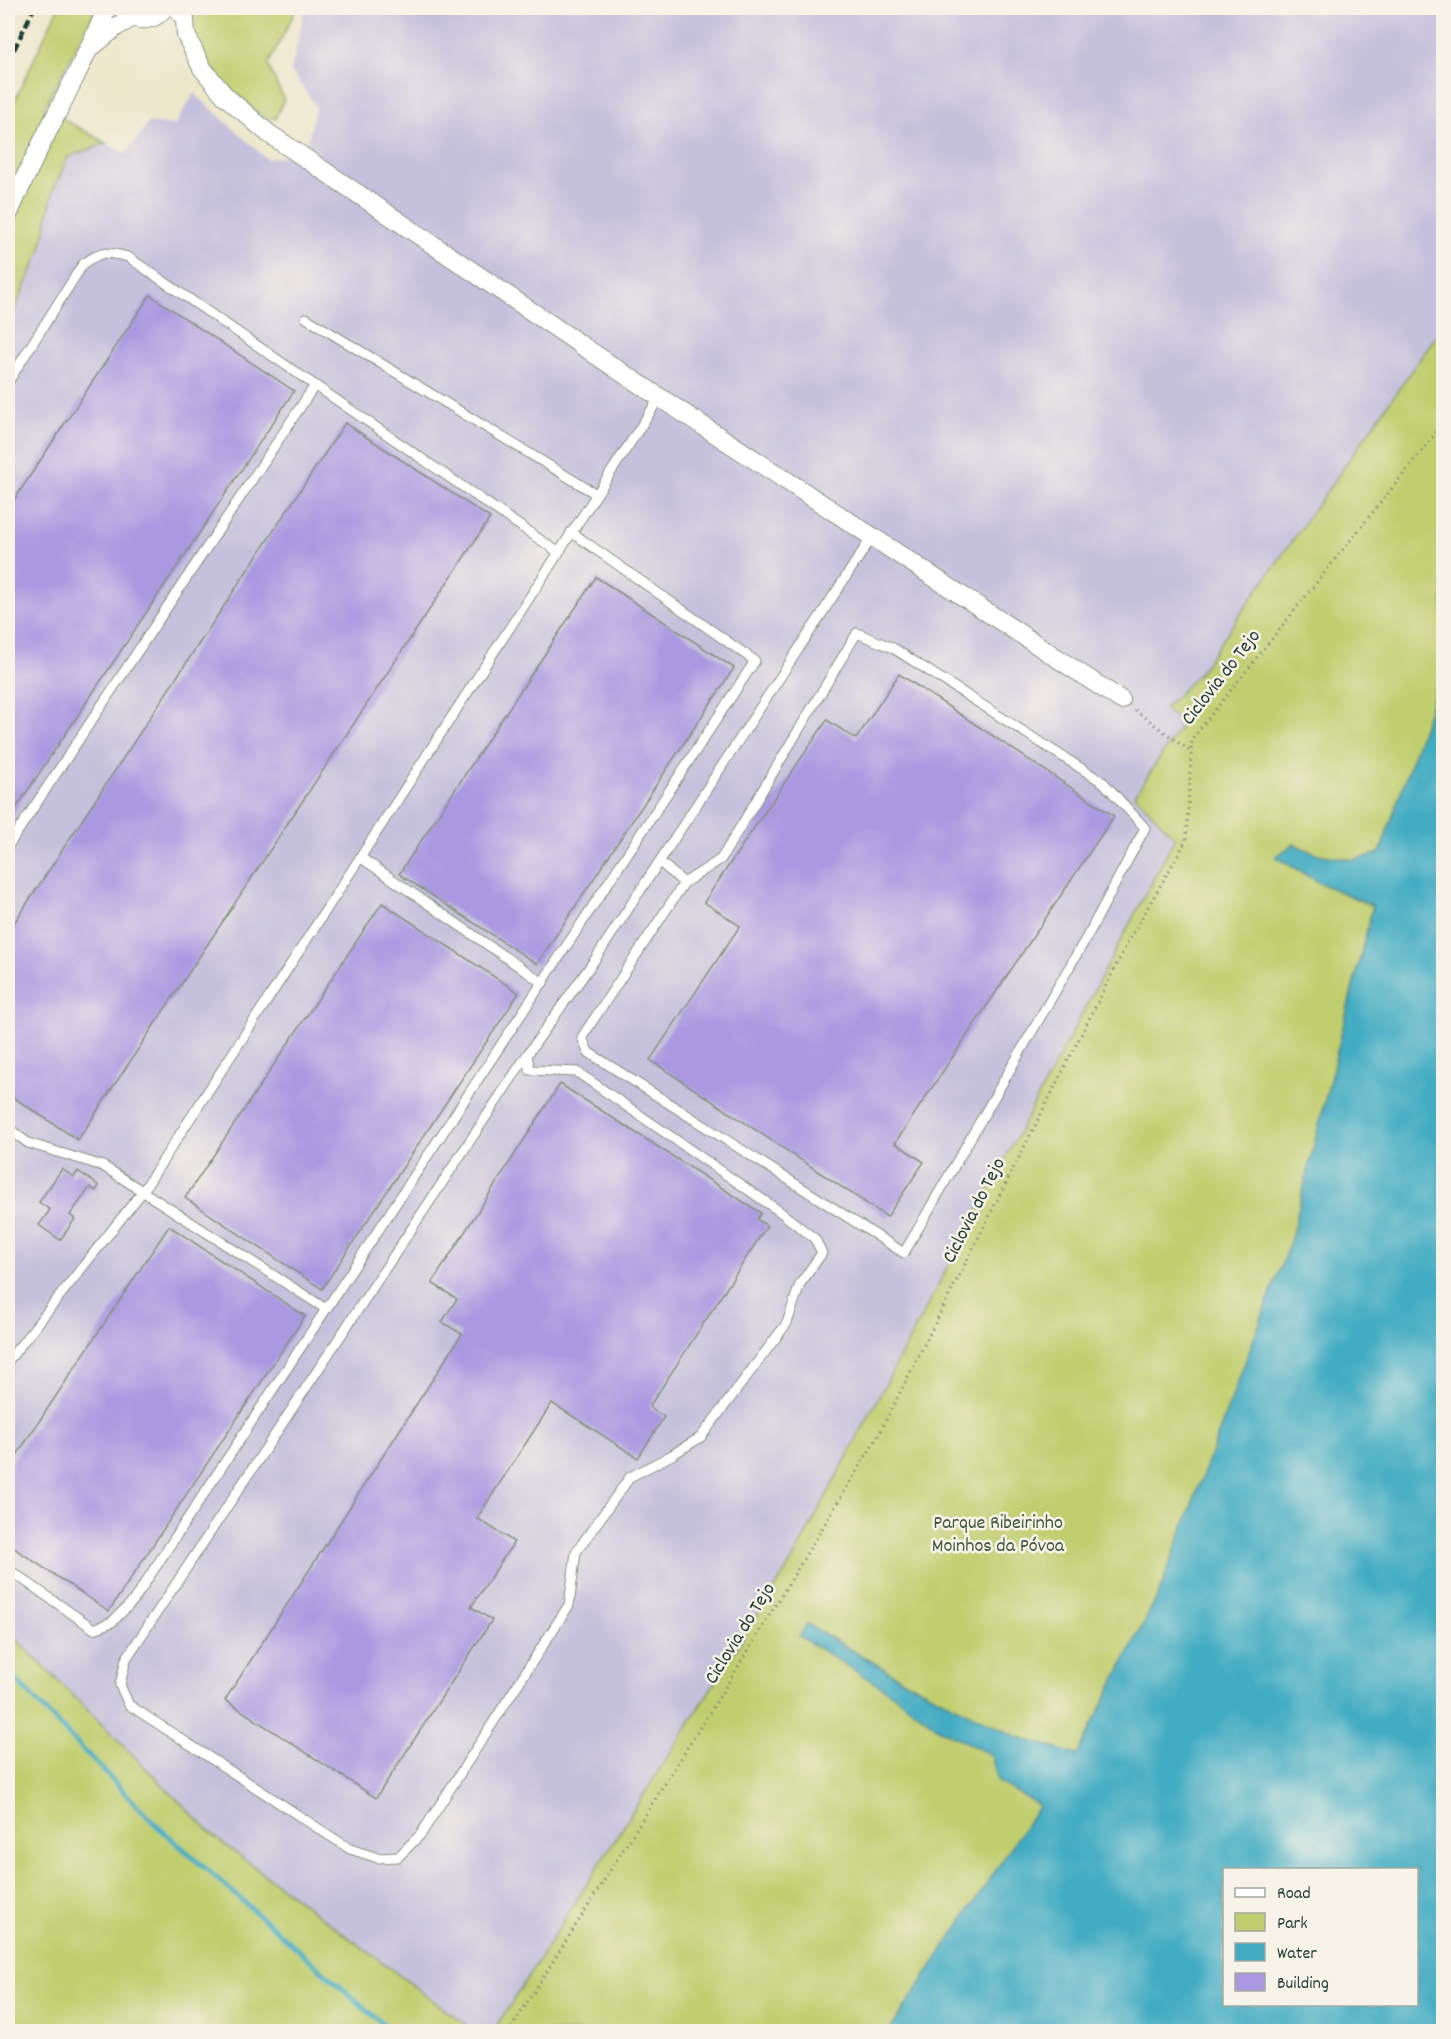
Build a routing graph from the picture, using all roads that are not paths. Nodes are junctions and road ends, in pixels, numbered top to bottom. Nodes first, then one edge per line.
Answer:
1 (107, 8) edge
2 (177, 8) edge
3 (128, 12) edge
4 (161, 12) edge
5 (186, 35) junction
6 (90, 49) junction
7 (8, 215) edge
8 (306, 318) dead end
9 (8, 382) edge
10 (315, 385) junction
11 (660, 397) junction
12 (596, 494) junction
13 (571, 532) junction
14 (872, 537) junction
15 (558, 552) junction
16 (1121, 700) road end
17 (8, 846) edge
18 (360, 857) junction
19 (660, 862) junction
20 (684, 883) junction
21 (543, 984) junction
22 (526, 1055) junction
23 (8, 1128) edge
24 (143, 1191) junction
25 (326, 1309) junction
26 (8, 1361) edge
27 (8, 1569) edge

1 - 6 street
2 - 5 street
3 - 4 street
3 - 6 street
4 - 5 street
5 - 11 street
6 - 7 street
8 - 12 lane
9 - 10 lane
10 - 15 lane
10 - 17 lane
11 - 12 lane
11 - 14 street
12 - 13 lane
13 - 15 lane
13 - 21 lane
14 - 16 street
14 - 19 lane
15 - 18 lane
18 - 21 lane
18 - 24 lane
19 - 20 lane
19 - 22 lane
20 - 20 lane
21 - 25 lane
22 - 22 lane
23 - 24 lane
24 - 25 lane
24 - 26 lane
25 - 27 lane

